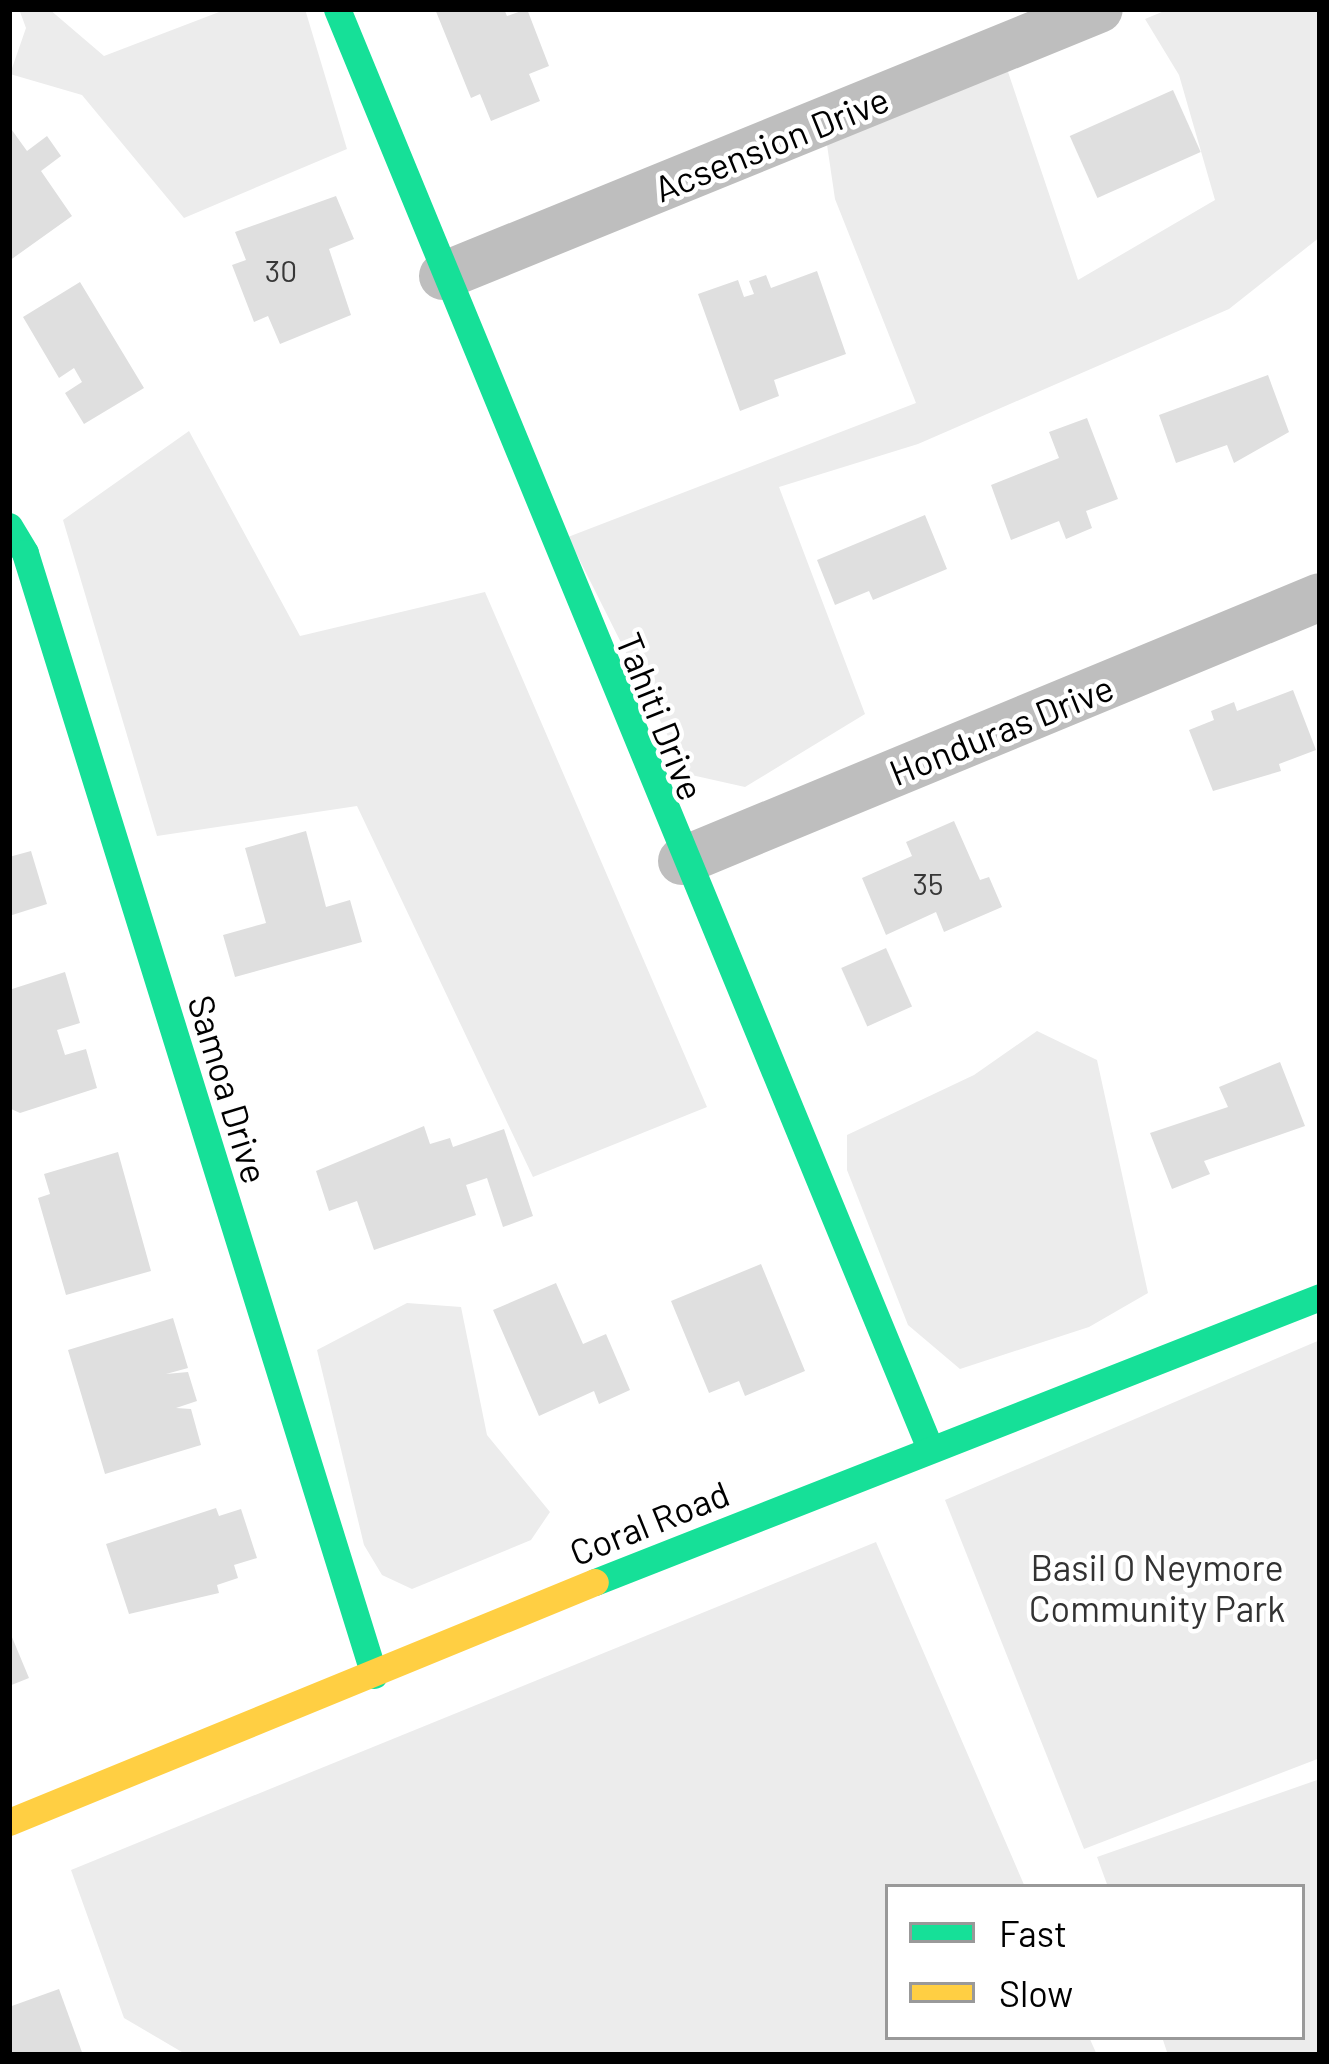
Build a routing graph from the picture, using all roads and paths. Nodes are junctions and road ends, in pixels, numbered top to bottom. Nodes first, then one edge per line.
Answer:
1 (337, 9) edge
2 (1100, 9) edge
3 (443, 276) junction
4 (9, 526) edge
5 (1320, 597) edge
6 (682, 861) junction
7 (1320, 1297) edge
8 (929, 1445) junction
9 (374, 1675) junction
10 (9, 1822) edge

1 - 3 street, Tahiti Drive
2 - 3 street, Acsension Drive
3 - 6 street, Tahiti Drive
4 - 9 street, Samoa Drive
5 - 6 street, Honduras Drive
6 - 8 street, Tahiti Drive
7 - 8 street, Coral Road
8 - 9 street, Coral Road
9 - 10 street, Coral Road

